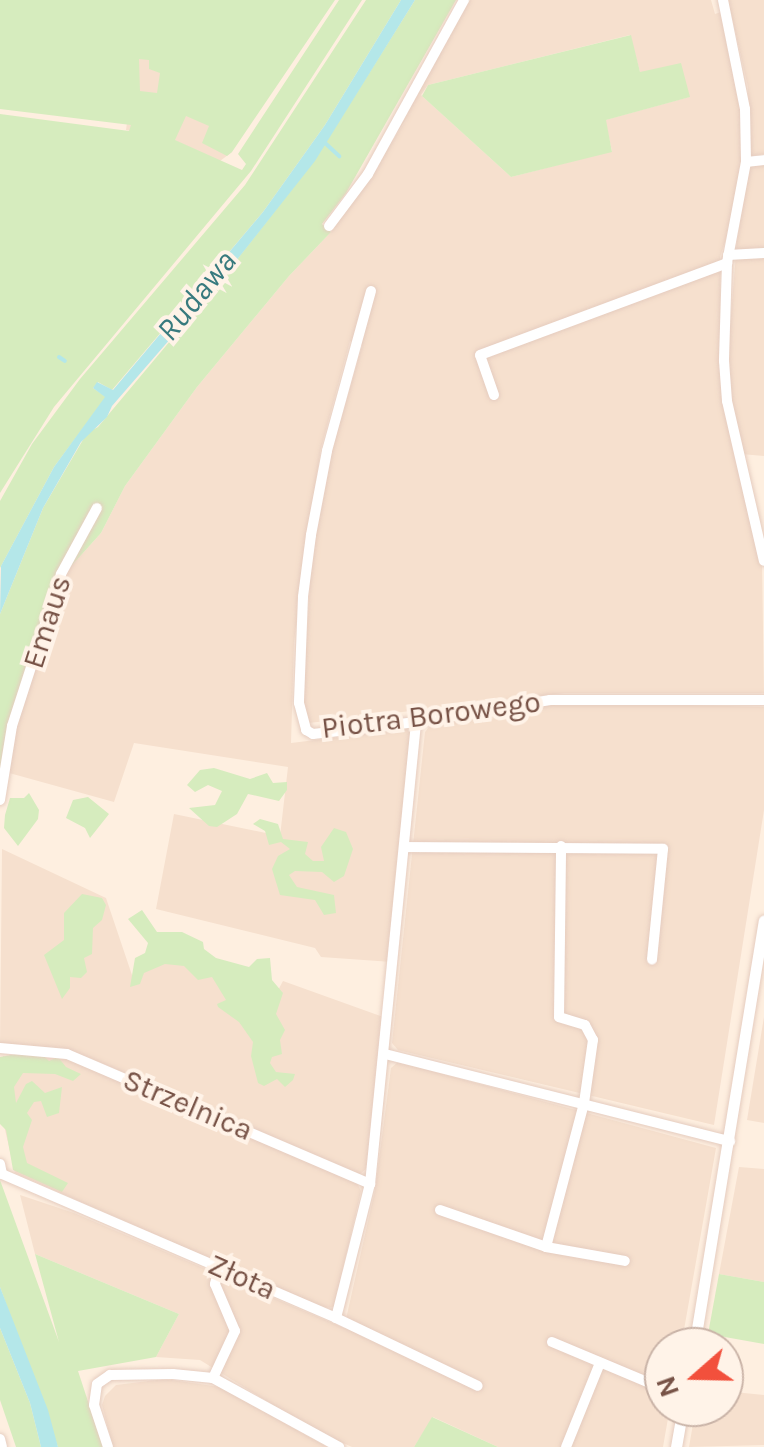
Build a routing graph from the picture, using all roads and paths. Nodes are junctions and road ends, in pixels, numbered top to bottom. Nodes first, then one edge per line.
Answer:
1 (464, 0) edge
2 (723, 0) edge
3 (764, 160) edge
4 (746, 162) junction
5 (329, 226) dead end
6 (764, 253) edge
7 (728, 259) junction
8 (371, 291) dead end
9 (494, 395) dead end
10 (97, 508) dead end
11 (764, 561) edge
12 (764, 700) edge
13 (416, 722) junction
14 (0, 800) edge
15 (562, 846) junction
16 (406, 847) junction
17 (764, 921) edge
18 (652, 959) dead end
19 (0, 1048) edge
20 (385, 1054) junction
21 (584, 1103) junction
22 (730, 1141) junction
23 (1, 1169) edge
24 (370, 1184) junction
25 (440, 1210) dead end
26 (546, 1246) junction
27 (625, 1261) dead end
28 (219, 1267) junction
29 (336, 1318) junction
30 (697, 1327) edge
31 (552, 1342) dead end
32 (600, 1363) junction
33 (213, 1378) junction
34 (644, 1381) edge
35 (478, 1386) dead end
36 (0, 1439) edge
37 (2, 1447) edge
38 (108, 1447) edge
39 (339, 1447) edge
40 (566, 1447) edge

1 - 5 street
2 - 4 street
3 - 4 street
4 - 7 street
6 - 7 street
7 - 9 street
7 - 11 street
8 - 13 street, Piotra Borowego
10 - 14 street, Emaus
12 - 13 street, Piotra Borowego
13 - 16 street
15 - 16 street
15 - 18 street
15 - 21 street
16 - 20 street
17 - 22 street
19 - 24 street, Strzelnica
20 - 21 street
20 - 24 street
21 - 22 street
21 - 26 street
22 - 30 street
23 - 28 street, Złota
24 - 29 street
25 - 26 street
26 - 27 street
28 - 29 street, Złota
28 - 33 street
29 - 35 street, Złota
31 - 32 street
32 - 34 street
32 - 40 street
33 - 38 street
33 - 39 street
36 - 37 street

